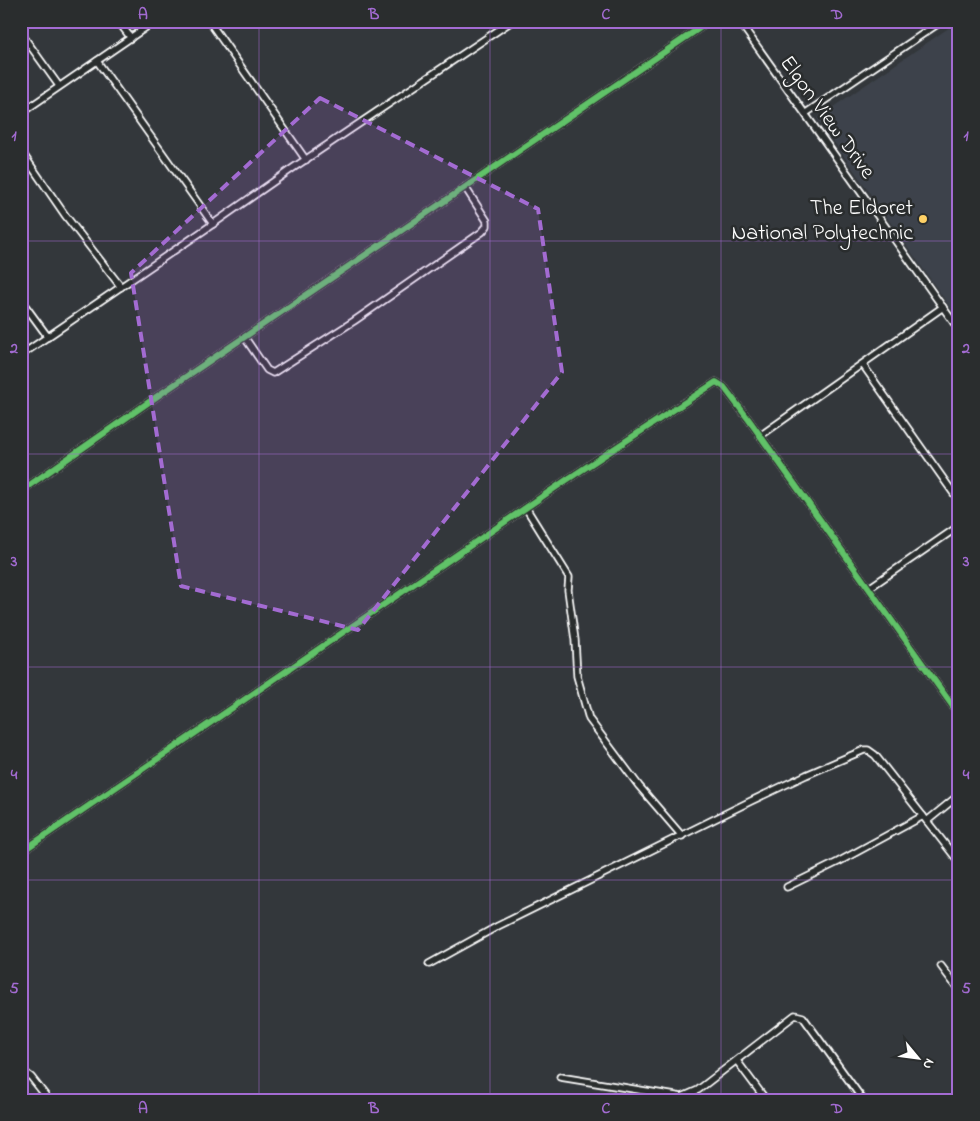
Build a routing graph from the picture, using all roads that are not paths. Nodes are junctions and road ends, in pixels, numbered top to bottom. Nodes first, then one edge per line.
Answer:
1 (118, 21) edge
2 (155, 21) edge
3 (209, 21) edge
4 (512, 21) edge
5 (710, 21) edge
6 (739, 21) edge
7 (942, 21) edge
8 (21, 33) edge
9 (130, 38) junction
10 (97, 61) junction
11 (59, 86) junction
12 (21, 113) edge
13 (806, 113) junction
14 (21, 151) edge
15 (306, 160) junction
16 (465, 187) junction
17 (213, 224) junction
18 (121, 287) junction
19 (21, 300) edge
20 (943, 308) junction
21 (959, 330) edge
22 (48, 337) junction
23 (245, 338) junction
24 (21, 355) edge
25 (863, 366) junction
26 (760, 436) junction
27 (21, 490) edge
28 (959, 501) edge
29 (526, 508) junction
30 (959, 526) edge
31 (869, 588) junction
32 (959, 715) edge
33 (959, 795) edge
34 (925, 818) junction
35 (682, 836) junction
36 (21, 852) edge
37 (959, 862) edge
38 (786, 887) dead end
39 (429, 964) dead end
40 (941, 966) dead end
41 (959, 990) edge
42 (736, 1061) junction
43 (21, 1072) edge
44 (560, 1077) dead end
45 (49, 1100) edge
46 (766, 1100) edge
47 (863, 1100) edge

1 - 9 street
2 - 9 street
3 - 15 street
4 - 15 street
5 - 16 street
6 - 13 street, Elgon View Drive
7 - 13 street
8 - 11 street
9 - 10 street
10 - 11 street
10 - 17 street
11 - 12 street
13 - 20 street, Elgon View Drive
14 - 18 street
15 - 17 street
16 - 23 street
16 - 23 street
17 - 18 street
18 - 22 street
19 - 22 street
20 - 21 street, Elgon View Drive
20 - 25 street
22 - 24 street
23 - 27 street
25 - 26 street
25 - 28 street
26 - 29 street
26 - 31 street
29 - 35 street
29 - 36 street
30 - 31 street
31 - 32 street
33 - 34 street
34 - 35 street
34 - 37 street
34 - 38 street
35 - 39 street
40 - 41 street
42 - 44 street
42 - 46 street
42 - 47 street
43 - 45 street

